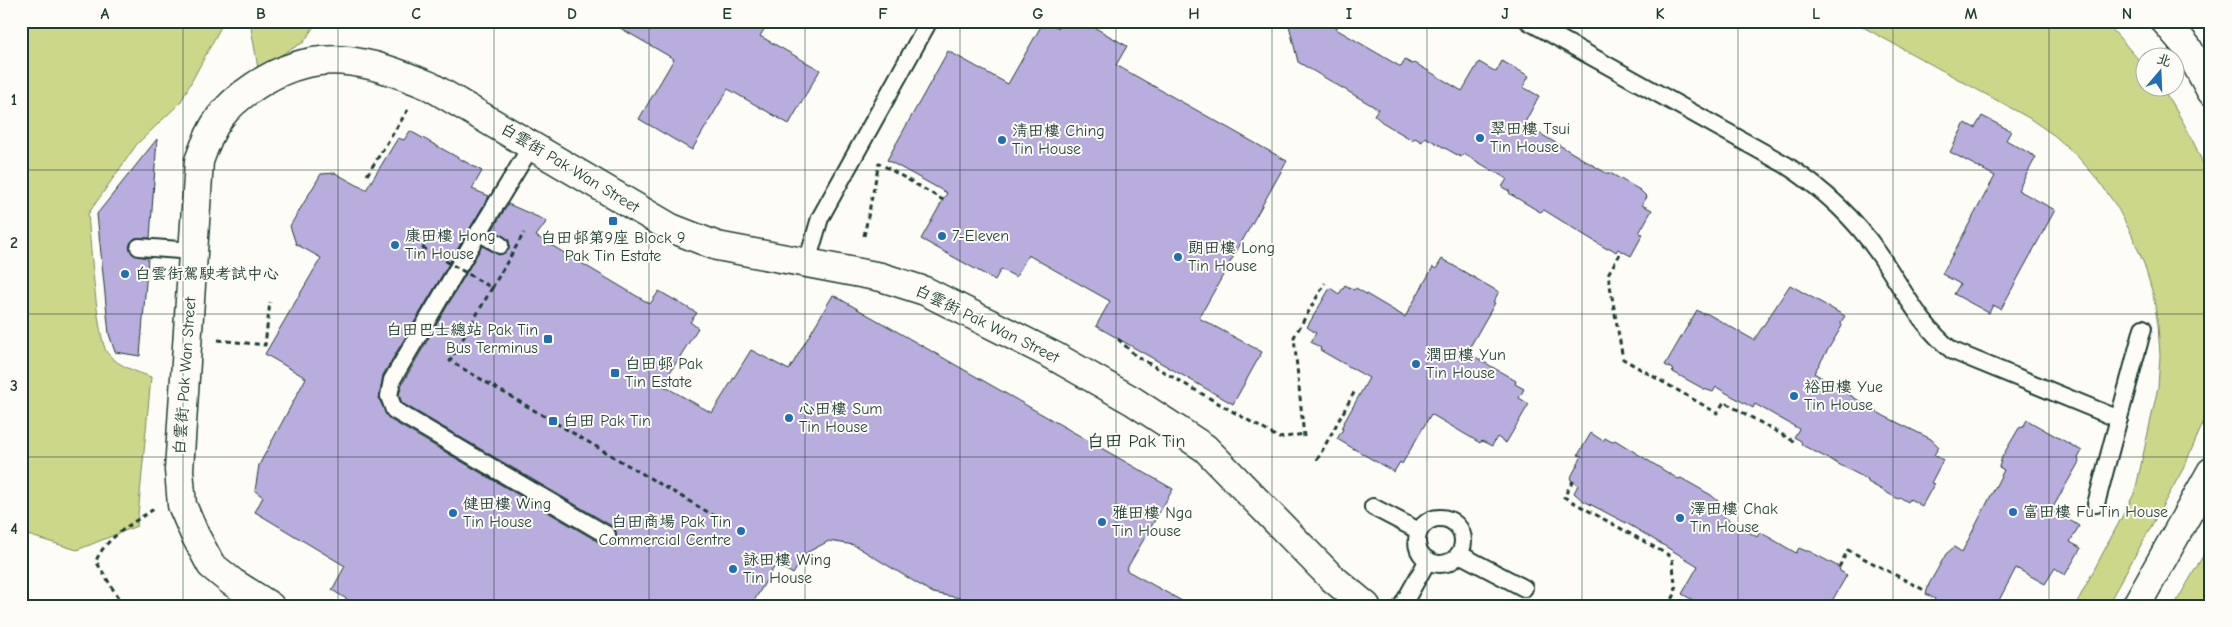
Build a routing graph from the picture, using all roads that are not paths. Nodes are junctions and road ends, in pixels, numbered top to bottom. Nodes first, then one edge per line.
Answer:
1 (929, 21) edge
2 (1528, 21) edge
3 (2166, 21) edge
4 (2211, 91) edge
5 (532, 146) junction
6 (479, 232) junction
7 (500, 245) dead end
8 (139, 247) dead end
9 (193, 251) junction
10 (808, 262) junction
11 (2143, 328) dead end
12 (2119, 419) junction
13 (2211, 472) edge
14 (2096, 504) dead end
15 (1373, 507) dead end
16 (1419, 531) junction
17 (607, 535) dead end
18 (1459, 554) junction
19 (1428, 560) junction
20 (1524, 588) dead end
21 (270, 606) edge
22 (1366, 606) edge
23 (1402, 606) edge
24 (2136, 606) edge

1 - 10 lane
2 - 12 lane
3 - 4 street
5 - 6 lane
5 - 9 street, 白雲街 Pak Wan Street
5 - 10 street, 白雲街 Pak Wan Street
6 - 7 lane
6 - 17 lane
8 - 9 lane
9 - 21 street, 白雲街 Pak Wan Street
10 - 22 street, 白雲街 Pak Wan Street
11 - 12 lane
12 - 14 lane
13 - 24 street
15 - 16 lane
16 - 18 lane
16 - 19 lane
18 - 19 lane
18 - 20 lane
19 - 23 lane

